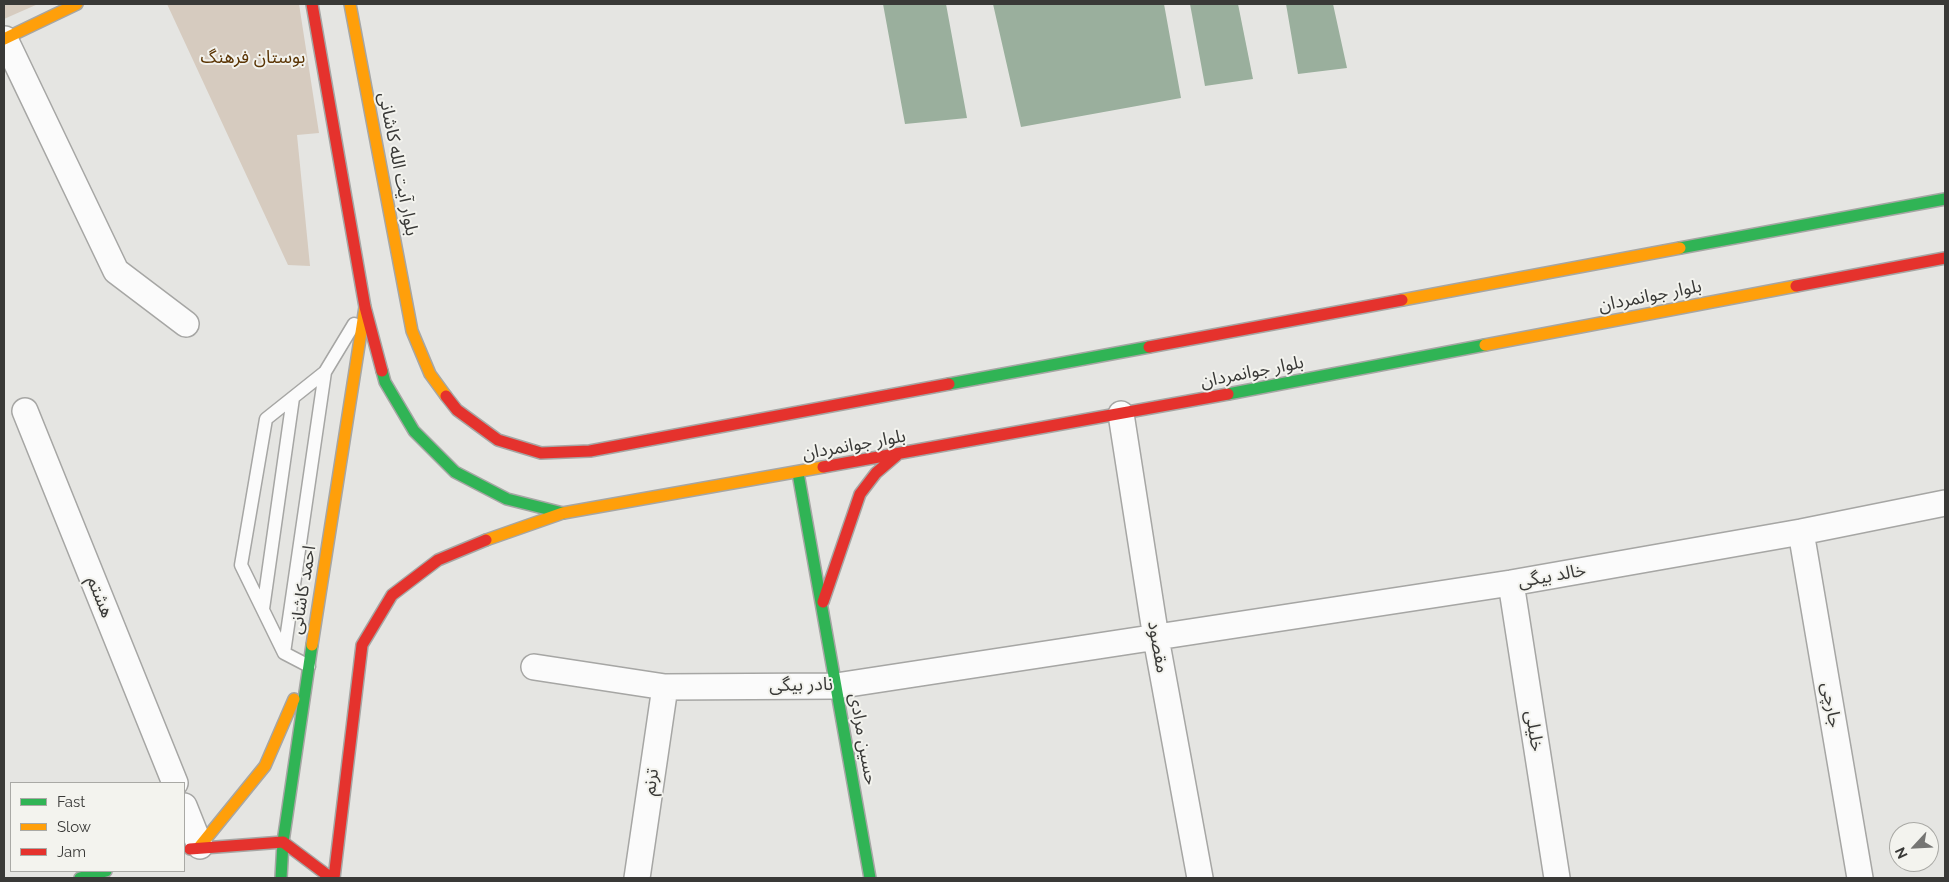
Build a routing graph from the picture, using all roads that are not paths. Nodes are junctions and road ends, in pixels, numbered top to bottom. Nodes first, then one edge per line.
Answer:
1 (77, 4) edge
2 (312, 4) edge
3 (350, 4) edge
4 (4, 39) edge
5 (1945, 199) edge
6 (1945, 258) edge
7 (365, 307) junction
8 (186, 324) dead end
9 (325, 372) junction
10 (293, 398) junction
11 (25, 411) dead end
12 (1121, 414) junction
13 (897, 455) junction
14 (798, 473) junction
15 (1945, 503) edge
16 (564, 513) junction
17 (1801, 532) junction
18 (1511, 583) junction
19 (822, 606) junction
20 (263, 609) junction
21 (1156, 638) junction
22 (284, 653) junction
23 (308, 666) junction
24 (534, 667) dead end
25 (836, 686) junction
26 (665, 687) junction
27 (175, 782) edge
28 (185, 811) edge
29 (283, 842) junction
30 (192, 849) edge
31 (102, 872) edge
32 (80, 878) edge
33 (281, 878) edge
34 (332, 878) edge
35 (637, 878) edge
36 (870, 878) edge
37 (1200, 878) edge
38 (1556, 878) edge
39 (1860, 878) edge

1 - 4 main road
2 - 7 main road
3 - 5 main road, بلوار آیت الله کاشانی
4 - 8 street
6 - 12 main road, بلوار جوانمردان
7 - 9 lane
7 - 16 main road
7 - 23 main road, احمد کاشانی
9 - 10 lane
9 - 22 lane
10 - 20 lane
10 - 20 lane
11 - 27 street, هشتم
12 - 13 main road, بلوار جوانمردان
12 - 21 street, مقصود
13 - 14 main road, بلوار جوانمردان
13 - 19 main road, حسین مرادی
14 - 16 main road, بلوار جوانمردان
14 - 19 main road, حسین مرادی
15 - 17 street, خالد بیگی
16 - 34 main road
17 - 18 street, خالد بیگی
17 - 39 street, جارچی
18 - 21 street, خالد بیگی
18 - 38 street, خلیلی
19 - 25 main road, حسین مرادی
20 - 22 lane
21 - 25 street, نادر بیگی
21 - 37 street, مقصود
22 - 23 lane
23 - 29 main road, احمد کاشانی
23 - 30 main road
24 - 26 street, نادر بیگی
25 - 26 street, نادر بیگی
25 - 36 main road, حسین مرادی
26 - 35 street, ترنم
28 - 30 street
29 - 30 main road
29 - 33 main road, احمد کاشانی
29 - 34 main road
31 - 32 main road

